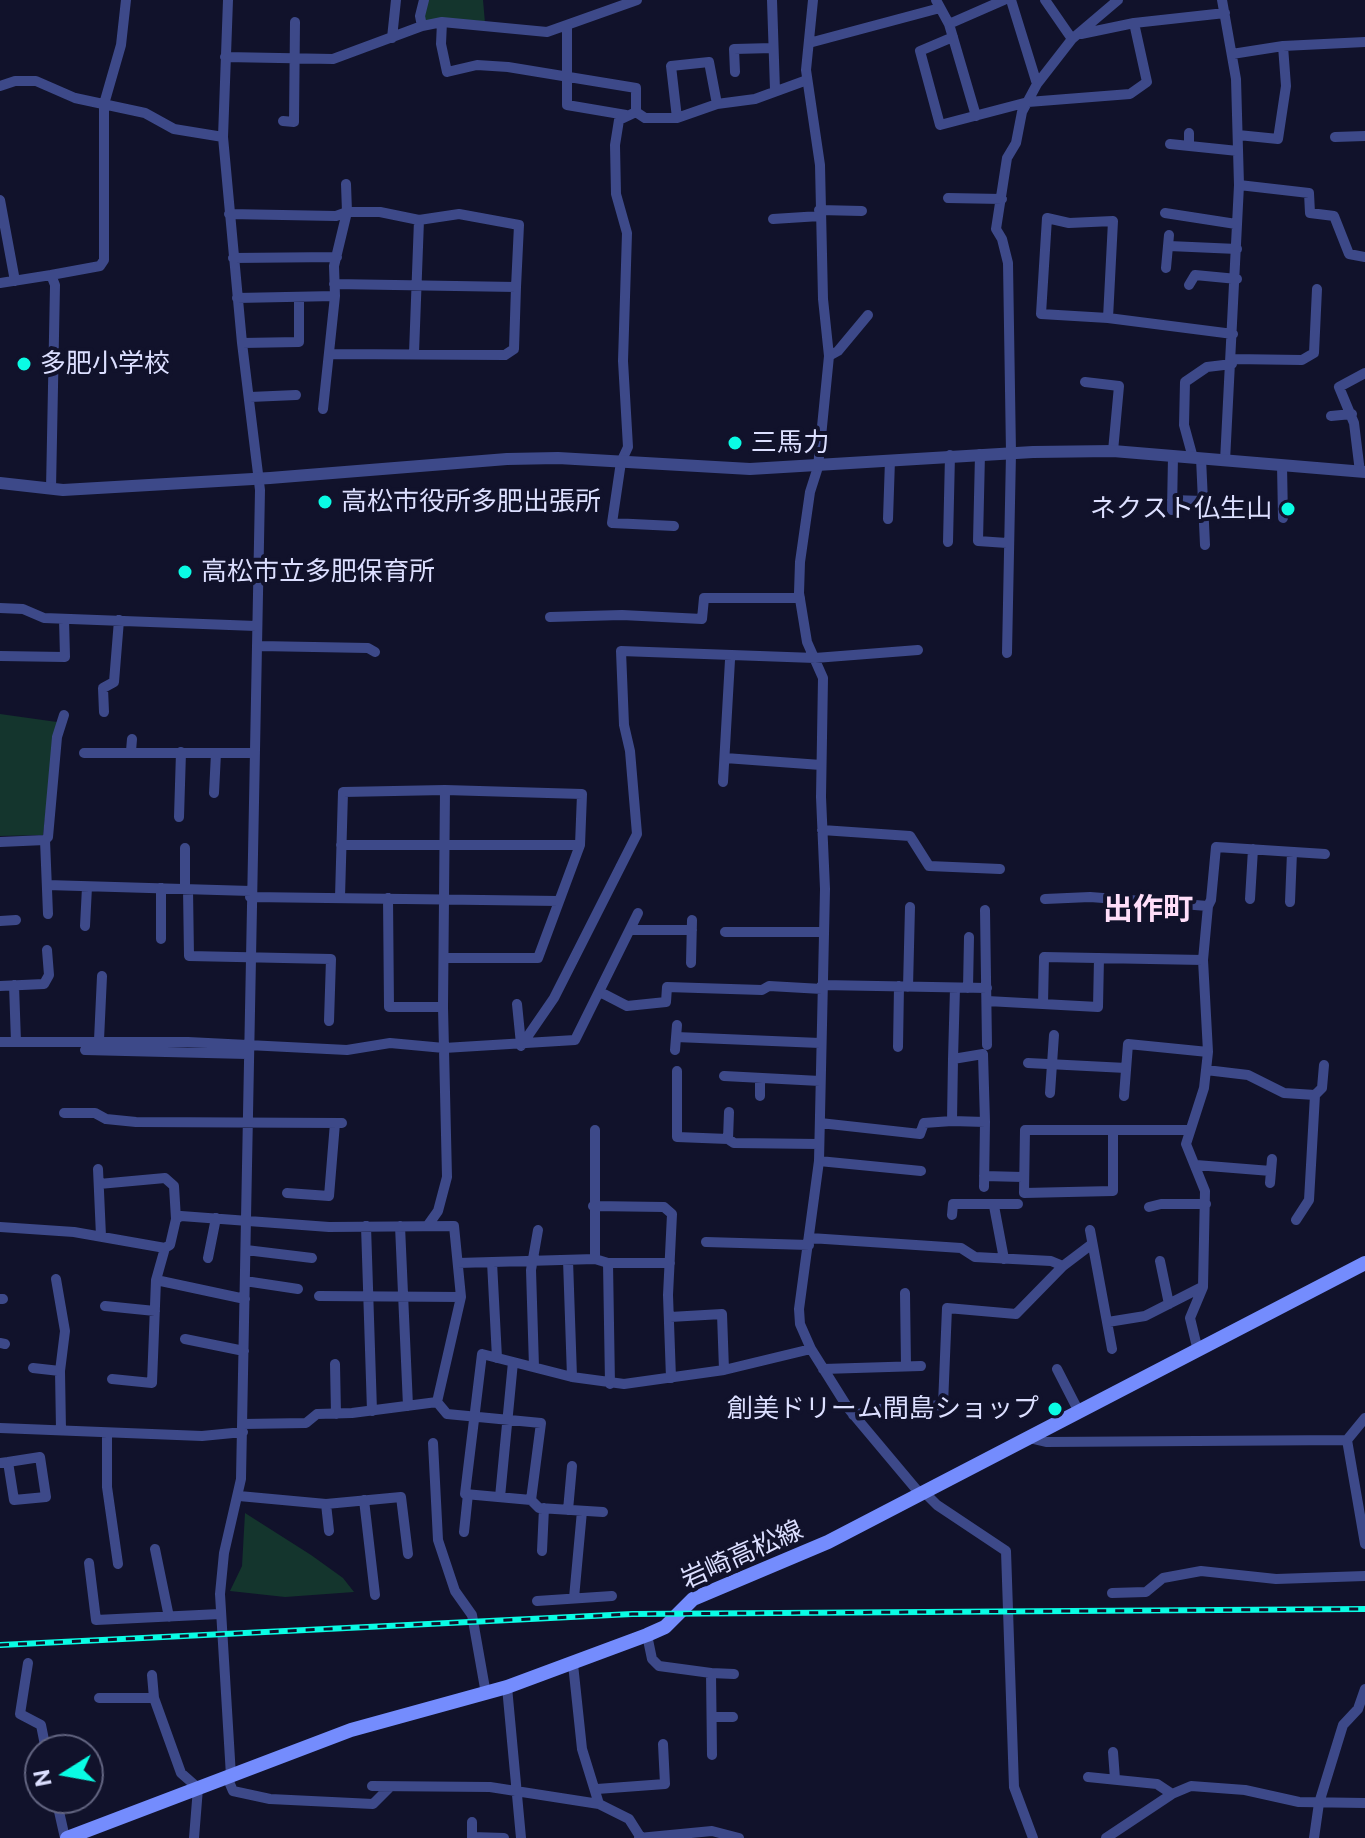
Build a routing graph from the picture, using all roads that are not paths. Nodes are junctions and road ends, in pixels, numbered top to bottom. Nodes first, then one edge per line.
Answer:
1 (126, 0) edge
2 (228, 0) edge
3 (396, 0) edge
4 (424, 0) edge
5 (637, 0) edge
6 (772, 0) edge
7 (813, 0) edge
8 (1011, 0) edge
9 (1045, 0) edge
10 (1118, 0) edge
11 (1222, 0) edge
12 (999, 1) edge
13 (938, 4) edge
14 (1225, 13) junction
15 (295, 22) dead end
16 (442, 22) junction
17 (1134, 23) junction
18 (949, 24) junction
19 (422, 26) junction
20 (567, 27) junction
21 (953, 37) junction
22 (392, 38) junction
23 (1072, 39) junction
24 (1365, 42) edge
25 (809, 43) junction
26 (1283, 46) junction
27 (773, 48) junction
28 (1232, 54) junction
29 (225, 57) junction
30 (296, 61) junction
31 (735, 72) dead end
32 (566, 79) junction
33 (807, 80) junction
34 (1037, 84) junction
35 (0, 86) edge
36 (775, 90) junction
37 (1028, 102) junction
38 (104, 104) junction
39 (717, 104) junction
40 (631, 114) junction
41 (976, 116) junction
42 (677, 118) junction
43 (283, 121) dead end
44 (1189, 133) dead end
45 (1238, 135) junction
46 (1365, 136) edge
47 (223, 137) junction
48 (1335, 137) dead end
49 (1170, 144) dead end
50 (1189, 145) junction
51 (1238, 151) junction
52 (346, 184) dead end
53 (1239, 185) junction
54 (948, 198) dead end
55 (1002, 199) junction
56 (0, 200) edge
57 (862, 211) dead end
58 (347, 212) junction
59 (820, 213) junction
60 (1165, 213) dead end
61 (229, 214) junction
62 (773, 219) dead end
63 (419, 220) junction
64 (1236, 224) junction
65 (1237, 249) junction
66 (337, 257) junction
67 (1365, 257) edge
68 (233, 258) junction
69 (1166, 268) dead end
70 (51, 275) junction
71 (1237, 279) junction
72 (15, 281) junction
73 (0, 283) edge
74 (334, 284) junction
75 (418, 285) junction
76 (1189, 285) dead end
77 (516, 287) junction
78 (1317, 289) dead end
79 (335, 296) junction
80 (299, 297) junction
81 (237, 298) junction
82 (868, 315) dead end
83 (1108, 318) junction
84 (1233, 334) junction
85 (242, 343) junction
86 (414, 353) junction
87 (331, 354) junction
88 (829, 356) junction
89 (1232, 362) junction
90 (1365, 373) edge
91 (1085, 382) dead end
92 (296, 395) dead end
93 (250, 397) junction
94 (323, 409) dead end
95 (1352, 414) junction
96 (1331, 416) dead end
97 (1113, 451) junction
98 (1011, 453) junction
99 (980, 454) junction
100 (950, 455) junction
101 (1173, 456) junction
102 (1197, 458) junction
103 (890, 460) junction
104 (1225, 461) junction
105 (621, 462) junction
106 (1282, 465) junction
107 (818, 467) junction
108 (1362, 472) edge
109 (259, 479) junction
110 (0, 483) edge
111 (51, 489) junction
112 (1203, 501) junction
113 (1283, 518) dead end
114 (888, 519) dead end
115 (674, 526) dead end
116 (948, 542) dead end
117 (1007, 543) junction
118 (1205, 545) dead end
119 (800, 598) junction
120 (0, 608) edge
121 (550, 617) dead end
122 (64, 619) junction
123 (119, 620) junction
124 (256, 626) junction
125 (259, 646) junction
126 (918, 650) dead end
127 (375, 652) dead end
128 (1007, 653) dead end
129 (0, 656) edge
130 (815, 658) junction
131 (730, 660) dead end
132 (104, 712) dead end
133 (64, 715) dead end
134 (132, 739) dead end
135 (131, 751) junction
136 (181, 752) junction
137 (84, 753) dead end
138 (216, 753) junction
139 (255, 753) junction
140 (725, 758) junction
141 (821, 765) junction
142 (723, 782) dead end
143 (445, 790) junction
144 (214, 793) dead end
145 (179, 817) dead end
146 (822, 830) junction
147 (45, 840) junction
148 (0, 842) edge
149 (341, 845) junction
150 (444, 845) junction
151 (580, 845) junction
152 (185, 848) dead end
153 (1253, 849) junction
154 (1292, 852) junction
155 (1325, 854) dead end
156 (1000, 869) dead end
157 (47, 885) junction
158 (87, 887) junction
159 (161, 888) junction
160 (186, 889) junction
161 (250, 894) junction
162 (340, 897) junction
163 (388, 898) junction
164 (443, 899) junction
165 (1045, 899) dead end
166 (1250, 899) dead end
167 (559, 901) junction
168 (1290, 902) dead end
169 (1208, 906) junction
170 (910, 907) dead end
171 (985, 910) dead end
172 (638, 913) dead end
173 (48, 914) dead end
174 (16, 920) dead end
175 (0, 921) edge
176 (85, 926) dead end
177 (630, 930) junction
178 (725, 932) dead end
179 (824, 932) junction
180 (969, 937) dead end
181 (161, 939) dead end
182 (47, 950) dead end
183 (249, 958) junction
184 (444, 958) junction
185 (1099, 958) junction
186 (1203, 960) junction
187 (691, 963) dead end
188 (102, 976) dead end
189 (14, 985) junction
190 (0, 986) edge
191 (903, 986) junction
192 (822, 987) junction
193 (955, 988) junction
194 (968, 988) junction
195 (987, 988) junction
196 (600, 992) junction
197 (987, 1001) junction
198 (517, 1004) dead end
199 (1043, 1004) junction
200 (443, 1007) junction
201 (329, 1021) dead end
202 (677, 1025) dead end
203 (1054, 1035) dead end
204 (676, 1037) junction
205 (99, 1040) junction
206 (0, 1042) edge
207 (16, 1042) junction
208 (820, 1043) junction
209 (987, 1045) dead end
210 (521, 1046) junction
211 (898, 1047) dead end
212 (444, 1048) junction
213 (85, 1050) dead end
214 (247, 1050) junction
215 (675, 1050) dead end
216 (1208, 1052) junction
217 (953, 1059) junction
218 (1028, 1063) dead end
219 (1052, 1064) junction
220 (1324, 1065) dead end
221 (1126, 1068) junction
222 (1206, 1070) junction
223 (677, 1071) dead end
224 (724, 1076) dead end
225 (760, 1078) junction
226 (820, 1081) junction
227 (1050, 1093) dead end
228 (1315, 1095) junction
229 (760, 1096) dead end
230 (1124, 1096) dead end
231 (729, 1112) dead end
232 (64, 1113) dead end
233 (247, 1121) junction
234 (952, 1121) junction
235 (985, 1122) junction
236 (820, 1123) junction
237 (595, 1130) dead end
238 (1113, 1130) junction
239 (1189, 1130) junction
240 (728, 1139) junction
241 (819, 1144) junction
242 (1272, 1159) dead end
243 (819, 1161) junction
244 (1196, 1165) junction
245 (98, 1169) dead end
246 (921, 1171) dead end
247 (1023, 1177) junction
248 (99, 1184) junction
249 (287, 1193) dead end
250 (1018, 1204) dead end
251 (1206, 1204) junction
252 (593, 1206) junction
253 (994, 1206) junction
254 (1149, 1207) dead end
255 (952, 1215) dead end
256 (216, 1218) junction
257 (176, 1219) junction
258 (246, 1219) junction
259 (1296, 1220) dead end
260 (428, 1225) junction
261 (366, 1226) junction
262 (400, 1226) junction
263 (0, 1227) edge
264 (538, 1230) dead end
265 (1090, 1230) dead end
266 (101, 1236) junction
267 (706, 1242) dead end
268 (809, 1242) junction
269 (1092, 1244) junction
270 (165, 1248) junction
271 (246, 1250) junction
272 (208, 1258) dead end
273 (312, 1258) dead end
274 (595, 1259) junction
275 (1004, 1259) junction
276 (568, 1260) junction
277 (533, 1261) junction
278 (1160, 1261) dead end
279 (492, 1262) junction
280 (458, 1263) junction
281 (608, 1263) junction
282 (670, 1263) junction
283 (1365, 1263) edge
284 (1063, 1266) junction
285 (56, 1279) dead end
286 (156, 1280) junction
287 (245, 1281) junction
288 (1203, 1287) junction
289 (298, 1289) dead end
290 (905, 1293) dead end
291 (319, 1296) dead end
292 (403, 1297) junction
293 (461, 1297) junction
294 (368, 1298) junction
295 (245, 1299) junction
296 (1169, 1304) junction
297 (105, 1306) dead end
298 (155, 1311) junction
299 (670, 1317) junction
300 (1108, 1322) junction
301 (185, 1339) dead end
302 (811, 1349) junction
303 (1112, 1349) dead end
304 (244, 1351) junction
305 (1198, 1351) junction
306 (497, 1358) junction
307 (513, 1362) junction
308 (335, 1364) dead end
309 (906, 1366) junction
310 (921, 1366) dead end
311 (534, 1367) junction
312 (33, 1368) dead end
313 (823, 1369) junction
314 (1057, 1369) dead end
315 (724, 1370) junction
316 (60, 1371) junction
317 (572, 1377) junction
318 (671, 1378) junction
319 (112, 1379) dead end
320 (610, 1384) junction
321 (437, 1402) junction
322 (408, 1406) junction
323 (372, 1411) junction
324 (1079, 1412) junction
325 (336, 1414) junction
326 (853, 1415) junction
327 (472, 1416) junction
328 (1365, 1418) edge
329 (507, 1420) junction
330 (0, 1428) edge
331 (243, 1428) junction
332 (61, 1430) junction
333 (107, 1434) junction
334 (1029, 1437) junction
335 (1347, 1440) junction
336 (433, 1443) dead end
337 (4, 1462) edge
338 (572, 1466) dead end
339 (468, 1494) junction
340 (923, 1494) junction
341 (239, 1496) junction
342 (500, 1497) junction
343 (364, 1500) junction
344 (531, 1500) junction
345 (326, 1504) junction
346 (544, 1508) junction
347 (568, 1510) junction
348 (582, 1511) junction
349 (603, 1512) dead end
350 (329, 1531) dead end
351 (464, 1532) dead end
352 (1365, 1544) edge
353 (155, 1549) dead end
354 (542, 1551) dead end
355 (408, 1554) dead end
356 (89, 1563) dead end
357 (118, 1564) dead end
358 (1365, 1576) edge
359 (1112, 1593) dead end
360 (375, 1595) dead end
361 (612, 1596) dead end
362 (574, 1598) junction
363 (537, 1601) dead end
364 (220, 1614) junction
365 (169, 1617) junction
366 (647, 1635) junction
367 (28, 1663) dead end
368 (573, 1664) junction
369 (711, 1673) junction
370 (734, 1674) dead end
371 (152, 1675) dead end
372 (507, 1687) junction
373 (1365, 1689) edge
374 (486, 1694) junction
375 (99, 1698) dead end
376 (154, 1698) junction
377 (1362, 1711) edge
378 (712, 1717) junction
379 (733, 1717) dead end
380 (43, 1734) edge
381 (663, 1744) dead end
382 (1113, 1752) dead end
383 (712, 1755) dead end
384 (229, 1776) junction
385 (1088, 1777) dead end
386 (1115, 1779) junction
387 (372, 1786) dead end
388 (198, 1788) junction
389 (389, 1788) junction
390 (597, 1789) junction
391 (519, 1791) junction
392 (1172, 1794) junction
393 (1319, 1803) junction
394 (1365, 1803) edge
395 (599, 1804) junction
396 (60, 1814) edge
397 (472, 1822) dead end
398 (726, 1836) edge
399 (66, 1838) edge
400 (194, 1838) edge
401 (480, 1838) edge
402 (504, 1838) edge
403 (521, 1838) edge
404 (640, 1838) edge
405 (739, 1838) edge
406 (1033, 1838) edge
407 (1106, 1838) edge
408 (1314, 1838) edge

1 - 38 street
2 - 29 street
3 - 22 street
4 - 19 street
5 - 20 street
6 - 27 street
7 - 25 street
8 - 34 street
9 - 23 street
10 - 23 street
11 - 14 street
12 - 18 street
13 - 18 street
13 - 25 street
14 - 17 street
14 - 28 street
15 - 30 street
16 - 19 street
16 - 20 street
16 - 32 street
17 - 23 street
17 - 37 street
18 - 21 street
19 - 22 street
20 - 32 street
21 - 41 street
21 - 41 street
22 - 30 street
23 - 34 street
24 - 26 street
25 - 33 street
26 - 28 street
26 - 45 street
27 - 31 street
27 - 36 street
28 - 45 street
29 - 30 street
29 - 47 street
30 - 43 street
32 - 40 street
32 - 40 street
33 - 36 street
33 - 59 street
34 - 37 street
35 - 38 street
36 - 39 street
37 - 41 street
37 - 55 street
38 - 47 street
38 - 70 street
39 - 42 street
39 - 42 street
40 - 42 street
40 - 105 street
44 - 50 street
45 - 51 street
46 - 48 street
47 - 61 street
49 - 50 street
50 - 51 street
51 - 53 street
52 - 58 street
53 - 64 street
53 - 67 street
54 - 55 street
55 - 98 street
56 - 72 street
57 - 59 street
58 - 61 street
58 - 63 street
58 - 66 street
59 - 62 street
59 - 88 street
60 - 64 street
61 - 68 street
63 - 75 street
63 - 77 street
64 - 65 street
65 - 69 street
65 - 71 street
66 - 68 street
66 - 74 street
68 - 81 street
70 - 72 street
70 - 111 street
71 - 76 street
71 - 84 street
72 - 73 street
74 - 75 street
74 - 79 street
75 - 77 street
75 - 86 street
77 - 86 street
78 - 89 street
79 - 80 street
79 - 87 street
80 - 81 street
80 - 85 street
81 - 85 street
82 - 88 street
83 - 83 street
83 - 84 street
84 - 89 street
85 - 93 street
86 - 87 street
87 - 94 street
88 - 107 street
89 - 102 street
89 - 104 street
90 - 95 street
91 - 97 street
92 - 93 street
93 - 109 street
95 - 96 street
95 - 108 street
97 - 98 street
97 - 101 street
98 - 99 street
98 - 117 street
99 - 100 street
99 - 117 street
100 - 103 street
100 - 116 street
101 - 102 street
101 - 112 street
102 - 104 street
102 - 112 street
103 - 107 street
103 - 114 street
104 - 106 street
105 - 107 street
105 - 109 street
105 - 115 street
106 - 108 street
106 - 113 street
107 - 119 street
109 - 111 street
109 - 124 street
110 - 111 street
112 - 118 street
117 - 128 street
119 - 121 street
119 - 130 street
120 - 122 street
122 - 123 street
122 - 129 street
123 - 124 street
123 - 132 street
124 - 125 street
125 - 127 street
125 - 139 street
126 - 130 street
130 - 141 street
130 - 210 street
131 - 140 street
133 - 147 street
134 - 135 street
135 - 136 street
135 - 137 street
136 - 138 street
136 - 145 street
138 - 139 street
138 - 144 street
139 - 161 street
140 - 141 street
140 - 142 street
141 - 146 street
143 - 149 street
143 - 150 street
143 - 151 street
146 - 156 street
146 - 179 street
147 - 148 street
147 - 157 street
149 - 150 street
149 - 162 street
150 - 151 street
150 - 164 street
151 - 167 street
152 - 160 street
153 - 154 street
153 - 166 street
153 - 169 street
154 - 155 street
154 - 168 street
157 - 158 street
157 - 173 street
158 - 159 street
158 - 176 street
159 - 160 street
159 - 181 street
160 - 161 street
160 - 183 street
161 - 162 street
161 - 183 street
162 - 163 street
163 - 164 street
163 - 200 street
164 - 167 street
164 - 184 street
165 - 169 street
167 - 184 street
169 - 186 street
170 - 191 street
171 - 195 street
172 - 177 street
174 - 175 street
177 - 187 street
177 - 196 street
178 - 179 street
179 - 192 street
180 - 194 street
182 - 189 street
183 - 201 street
183 - 214 street
184 - 200 street
185 - 186 street
185 - 199 street
185 - 199 street
186 - 216 street
188 - 205 street
189 - 190 street
189 - 207 street
191 - 192 street
191 - 193 street
191 - 211 street
192 - 196 street
192 - 208 street
193 - 194 street
193 - 217 street
194 - 195 street
195 - 197 street
196 - 210 street
197 - 199 street
197 - 209 street
198 - 210 street
200 - 212 street
202 - 204 street
203 - 219 street
204 - 208 street
204 - 215 street
205 - 207 street
205 - 214 street
206 - 207 street
208 - 226 street
210 - 212 street
212 - 214 street
212 - 260 street
213 - 214 street
214 - 233 street
216 - 221 street
216 - 222 street
217 - 234 street
217 - 235 street
218 - 219 street
219 - 221 street
219 - 227 street
220 - 228 street
221 - 230 street
222 - 228 street
222 - 239 street
223 - 240 street
224 - 225 street
225 - 226 street
225 - 229 street
226 - 236 street
228 - 259 street
231 - 240 street
232 - 233 street
233 - 249 street
233 - 258 street
234 - 235 street
234 - 236 street
235 - 247 street
236 - 241 street
237 - 252 street
238 - 239 street
238 - 247 street
238 - 247 street
239 - 244 street
240 - 241 street
241 - 243 street
242 - 244 street
243 - 246 street
243 - 268 street
244 - 251 street
245 - 248 street
248 - 257 street
248 - 266 street
250 - 253 street
251 - 254 street
251 - 288 street
252 - 274 street
252 - 282 street
253 - 255 street
253 - 275 street
256 - 257 street
256 - 258 street
256 - 272 street
257 - 270 street
258 - 261 street
258 - 271 street
260 - 262 street
260 - 280 street
261 - 262 street
261 - 294 street
262 - 292 street
263 - 266 street
264 - 277 street
265 - 269 street
266 - 270 street
267 - 268 street
268 - 275 street
268 - 302 street
269 - 284 street
269 - 300 street
270 - 286 street
271 - 273 street
271 - 287 street
274 - 276 street
274 - 281 street
275 - 284 street
276 - 277 street
276 - 317 street
277 - 279 street
277 - 311 street
278 - 296 street
279 - 280 street
279 - 306 street
280 - 293 street
281 - 282 street
281 - 320 street
282 - 299 street
283 - 305 main road, 岩崎高松線
284 - 326 street
285 - 316 street
286 - 295 street
286 - 298 street
287 - 289 street
287 - 295 street
288 - 296 street
288 - 305 street
290 - 309 street
291 - 294 street
292 - 293 street
292 - 294 street
292 - 322 street
293 - 321 street
294 - 323 street
295 - 304 street
296 - 300 street
297 - 298 street
298 - 319 street
299 - 315 street
299 - 318 street
300 - 303 street
301 - 304 street
302 - 313 street
302 - 315 street
304 - 331 street
305 - 324 main road, 岩崎高松線
306 - 307 street
306 - 327 street
307 - 311 street
307 - 329 street
308 - 325 street
309 - 310 street
309 - 313 street
311 - 317 street
312 - 316 street
313 - 326 street
314 - 324 street
315 - 318 street
316 - 332 street
317 - 320 street
318 - 320 street
321 - 322 street
321 - 327 street
322 - 323 street
323 - 325 street
324 - 334 main road, 岩崎高松線
325 - 331 street
326 - 340 street
327 - 329 street
327 - 339 street
328 - 335 street
329 - 342 street
329 - 344 street
330 - 332 street
331 - 333 street
331 - 341 street
332 - 333 street
333 - 357 street
334 - 335 street
334 - 340 main road, 岩崎高松線
335 - 352 street
336 - 374 street
337 - 337 street
338 - 347 street
339 - 342 street
339 - 351 street
340 - 366 main road, 岩崎高松線
340 - 406 street
341 - 345 street
341 - 364 street
342 - 344 street
343 - 345 street
343 - 355 street
343 - 360 street
344 - 346 street
345 - 350 street
346 - 347 street
346 - 354 street
347 - 348 street
348 - 349 street
348 - 362 street
353 - 365 street
356 - 365 street
358 - 359 street
361 - 362 street
362 - 363 street
364 - 365 street
364 - 384 street
366 - 368 main road, 岩崎高松線
366 - 369 street
367 - 380 street
368 - 372 main road, 岩崎高松線
368 - 390 street
369 - 370 street
369 - 378 street
371 - 376 street
372 - 374 main road, 岩崎高松線
372 - 391 street
373 - 377 street
374 - 384 main road, 岩崎高松線
375 - 376 street
376 - 388 street
377 - 393 street
378 - 379 street
378 - 383 street
381 - 390 street
382 - 386 street
384 - 388 main road, 岩崎高松線
384 - 389 street
385 - 386 street
386 - 392 street
387 - 389 street
388 - 399 main road, 岩崎高松線
388 - 400 street
389 - 391 street
390 - 395 street
391 - 395 street
391 - 403 street
392 - 393 street
392 - 407 street
393 - 394 street
393 - 408 street
395 - 404 street
396 - 399 street
397 - 401 street
398 - 404 street
398 - 405 street
401 - 402 street

